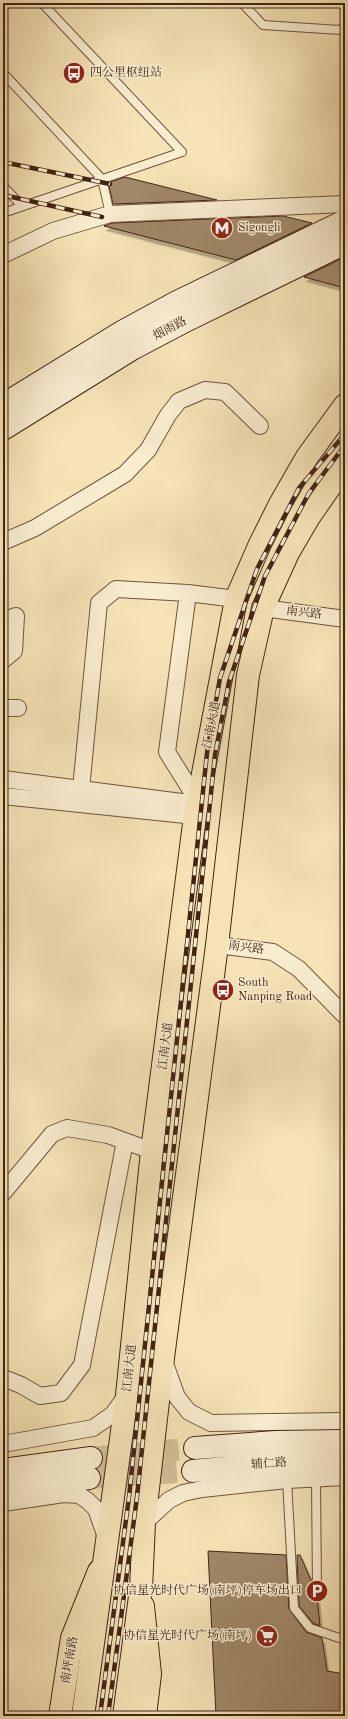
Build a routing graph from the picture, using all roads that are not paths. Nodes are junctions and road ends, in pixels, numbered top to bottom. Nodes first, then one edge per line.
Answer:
1 (42, 3) edge
2 (242, 3) edge
3 (343, 28) edge
4 (3, 73) edge
5 (102, 179) junction
6 (3, 186) edge
7 (345, 204) edge
8 (22, 206) junction
9 (3, 213) edge
10 (110, 214) junction
11 (345, 221) edge
12 (345, 243) edge
13 (3, 255) edge
14 (3, 405) edge
15 (345, 405) edge
16 (260, 426) dead end
17 (3, 429) edge
18 (343, 469) edge
19 (3, 542) edge
20 (188, 593) junction
21 (236, 599) junction
22 (263, 608) junction
23 (345, 619) edge
24 (3, 621) edge
25 (3, 660) edge
26 (3, 780) edge
27 (81, 790) junction
28 (3, 796) edge
29 (196, 807) junction
30 (218, 945) junction
31 (345, 1016) edge
32 (125, 1141) junction
33 (152, 1151) junction
34 (3, 1193) edge
35 (163, 1358) junction
36 (3, 1378) edge
37 (127, 1395) junction
38 (345, 1421) edge
39 (345, 1441) edge
40 (3, 1444) edge
41 (195, 1448) tunnel mouth
42 (345, 1461) edge
43 (3, 1470) edge
44 (193, 1471) tunnel mouth
45 (345, 1477) edge
46 (316, 1479) junction
47 (287, 1480) junction
48 (3, 1490) edge
49 (3, 1503) edge
50 (144, 1523) junction
51 (106, 1538) junction
52 (104, 1561) junction
53 (141, 1589) junction
54 (317, 1591) dead end
55 (345, 1640) edge
56 (60, 1716) edge
57 (83, 1716) edge
58 (124, 1716) edge
59 (145, 1716) edge

1 - 5 lane
2 - 3 lane
4 - 5 lane
5 - 8 lane
5 - 10 lane
6 - 8 lane
7 - 10 street
8 - 9 lane
10 - 13 street
11 - 14 main road, 烟雨路
12 - 17 main road, 烟雨路
15 - 21 main road, 江南大道
16 - 19 street
18 - 22 main road
20 - 21 street
20 - 27 street
20 - 29 street
21 - 29 main road, 江南大道
22 - 23 street, 南兴路
22 - 30 main road
24 - 25 street
26 - 27 street
27 - 29 street
28 - 29 street
29 - 33 main road, 江南大道
30 - 31 street, 南兴路
30 - 35 main road
32 - 33 street
32 - 34 street
32 - 36 street
33 - 37 main road, 江南大道
35 - 38 street
35 - 50 main road
37 - 40 street
37 - 51 main road, 江南大道
39 - 41 main road, 辅仁路
42 - 44 main road, 辅仁路
43 - 48 main road
45 - 46 street
46 - 47 street
46 - 54 lane
47 - 50 street
47 - 55 lane
49 - 51 street
50 - 53 main road
51 - 52 main road, 江南大道
52 - 56 main road, 南坪南路
52 - 57 main road, 江南大道
53 - 58 main road
53 - 59 main road

